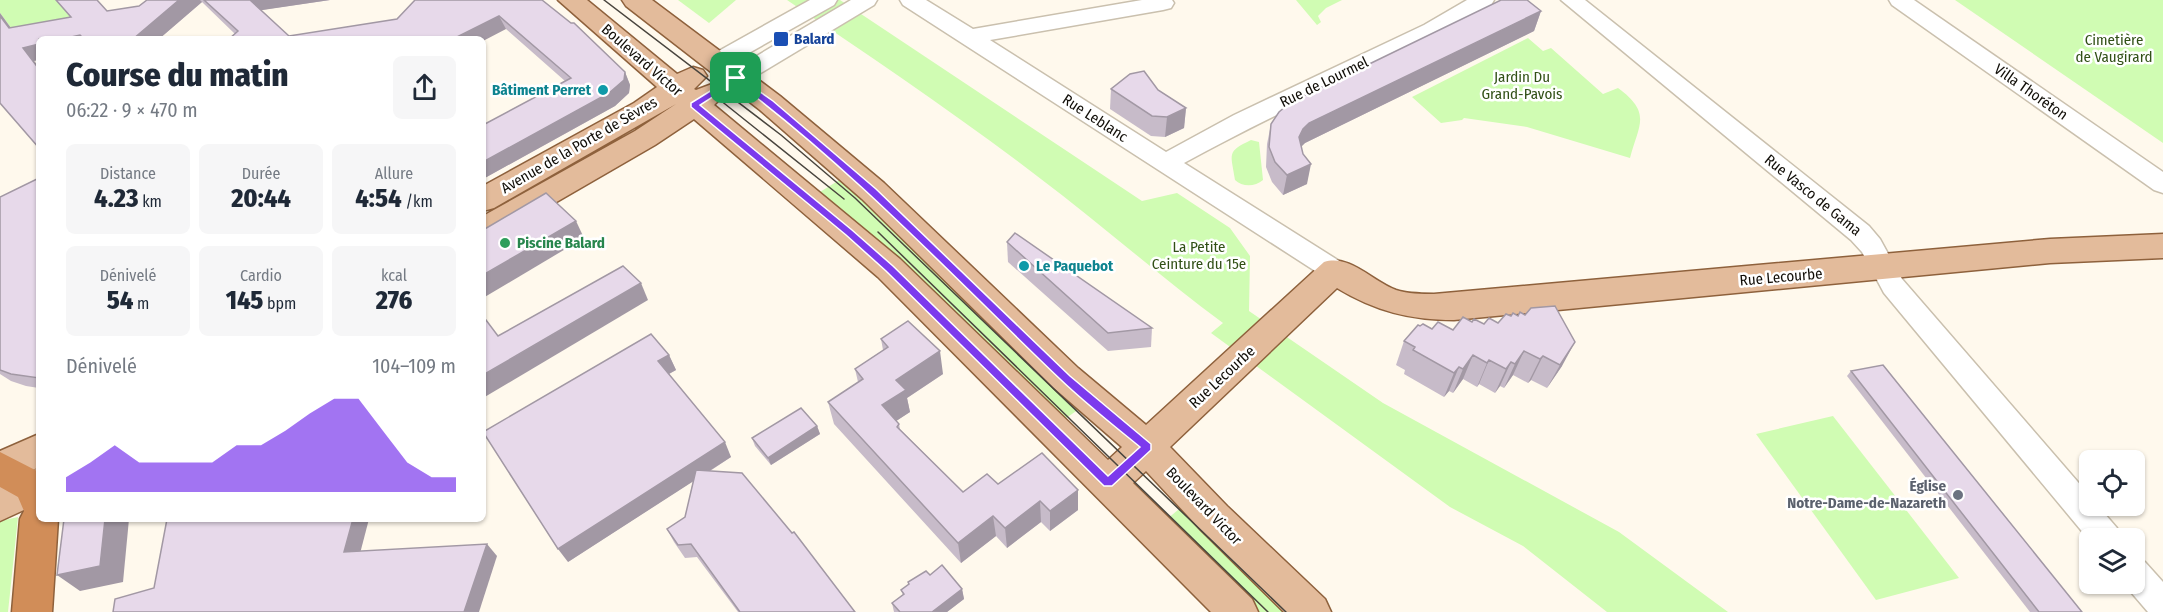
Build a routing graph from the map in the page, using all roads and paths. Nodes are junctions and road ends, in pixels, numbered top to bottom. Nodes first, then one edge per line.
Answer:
1 (571, 0) edge
2 (635, 0) edge
3 (826, 0) edge
4 (866, 0) edge
5 (911, 0) edge
6 (1161, 0) edge
7 (1484, 0) edge
8 (1572, 0) edge
9 (1900, 0) edge
10 (970, 37) junction
11 (726, 70) junction
12 (684, 97) junction
13 (1165, 163) junction
14 (2163, 184) edge
15 (486, 198) edge
16 (486, 228) edge
17 (2163, 246) edge
18 (1883, 268) junction
19 (1335, 271) junction
20 (1147, 447) junction
21 (36, 451) edge
22 (0, 469) edge
23 (1108, 483) junction
24 (36, 496) edge
25 (36, 498) edge
26 (0, 505) edge
27 (37, 522) edge
28 (2098, 528) edge
29 (2145, 585) edge
30 (2163, 606) edge
31 (32, 612) edge
32 (1238, 612) edge
33 (1311, 612) edge

1 - 12 main road, Boulevard Victor
2 - 11 main road, Boulevard Victor
3 - 11 street
4 - 11 street
5 - 10 street, Rue Leblanc
6 - 10 street
7 - 13 street, Rue de Lourmel
8 - 18 street, Rue Vasco de Gama
9 - 14 street, Villa Thoréton
10 - 13 street, Rue Leblanc
11 - 12 main road
11 - 20 main road, Boulevard Victor
12 - 15 main road, Avenue de la Porte de Sèvres
12 - 16 main road, Avenue de la Porte de Sèvres
12 - 23 main road, Boulevard Victor
13 - 19 street, Rue Leblanc
17 - 18 main road, Rue Lecourbe
18 - 19 main road, Rue Lecourbe
18 - 28 street, Rue Vasco de Gama
19 - 20 main road, Rue Lecourbe
20 - 23 main road, Rue Lecourbe
20 - 33 main road, Boulevard Victor
21 - 22 main road
22 - 24 highway
23 - 32 main road, Boulevard Victor
25 - 26 main road
27 - 31 highway
29 - 30 street

